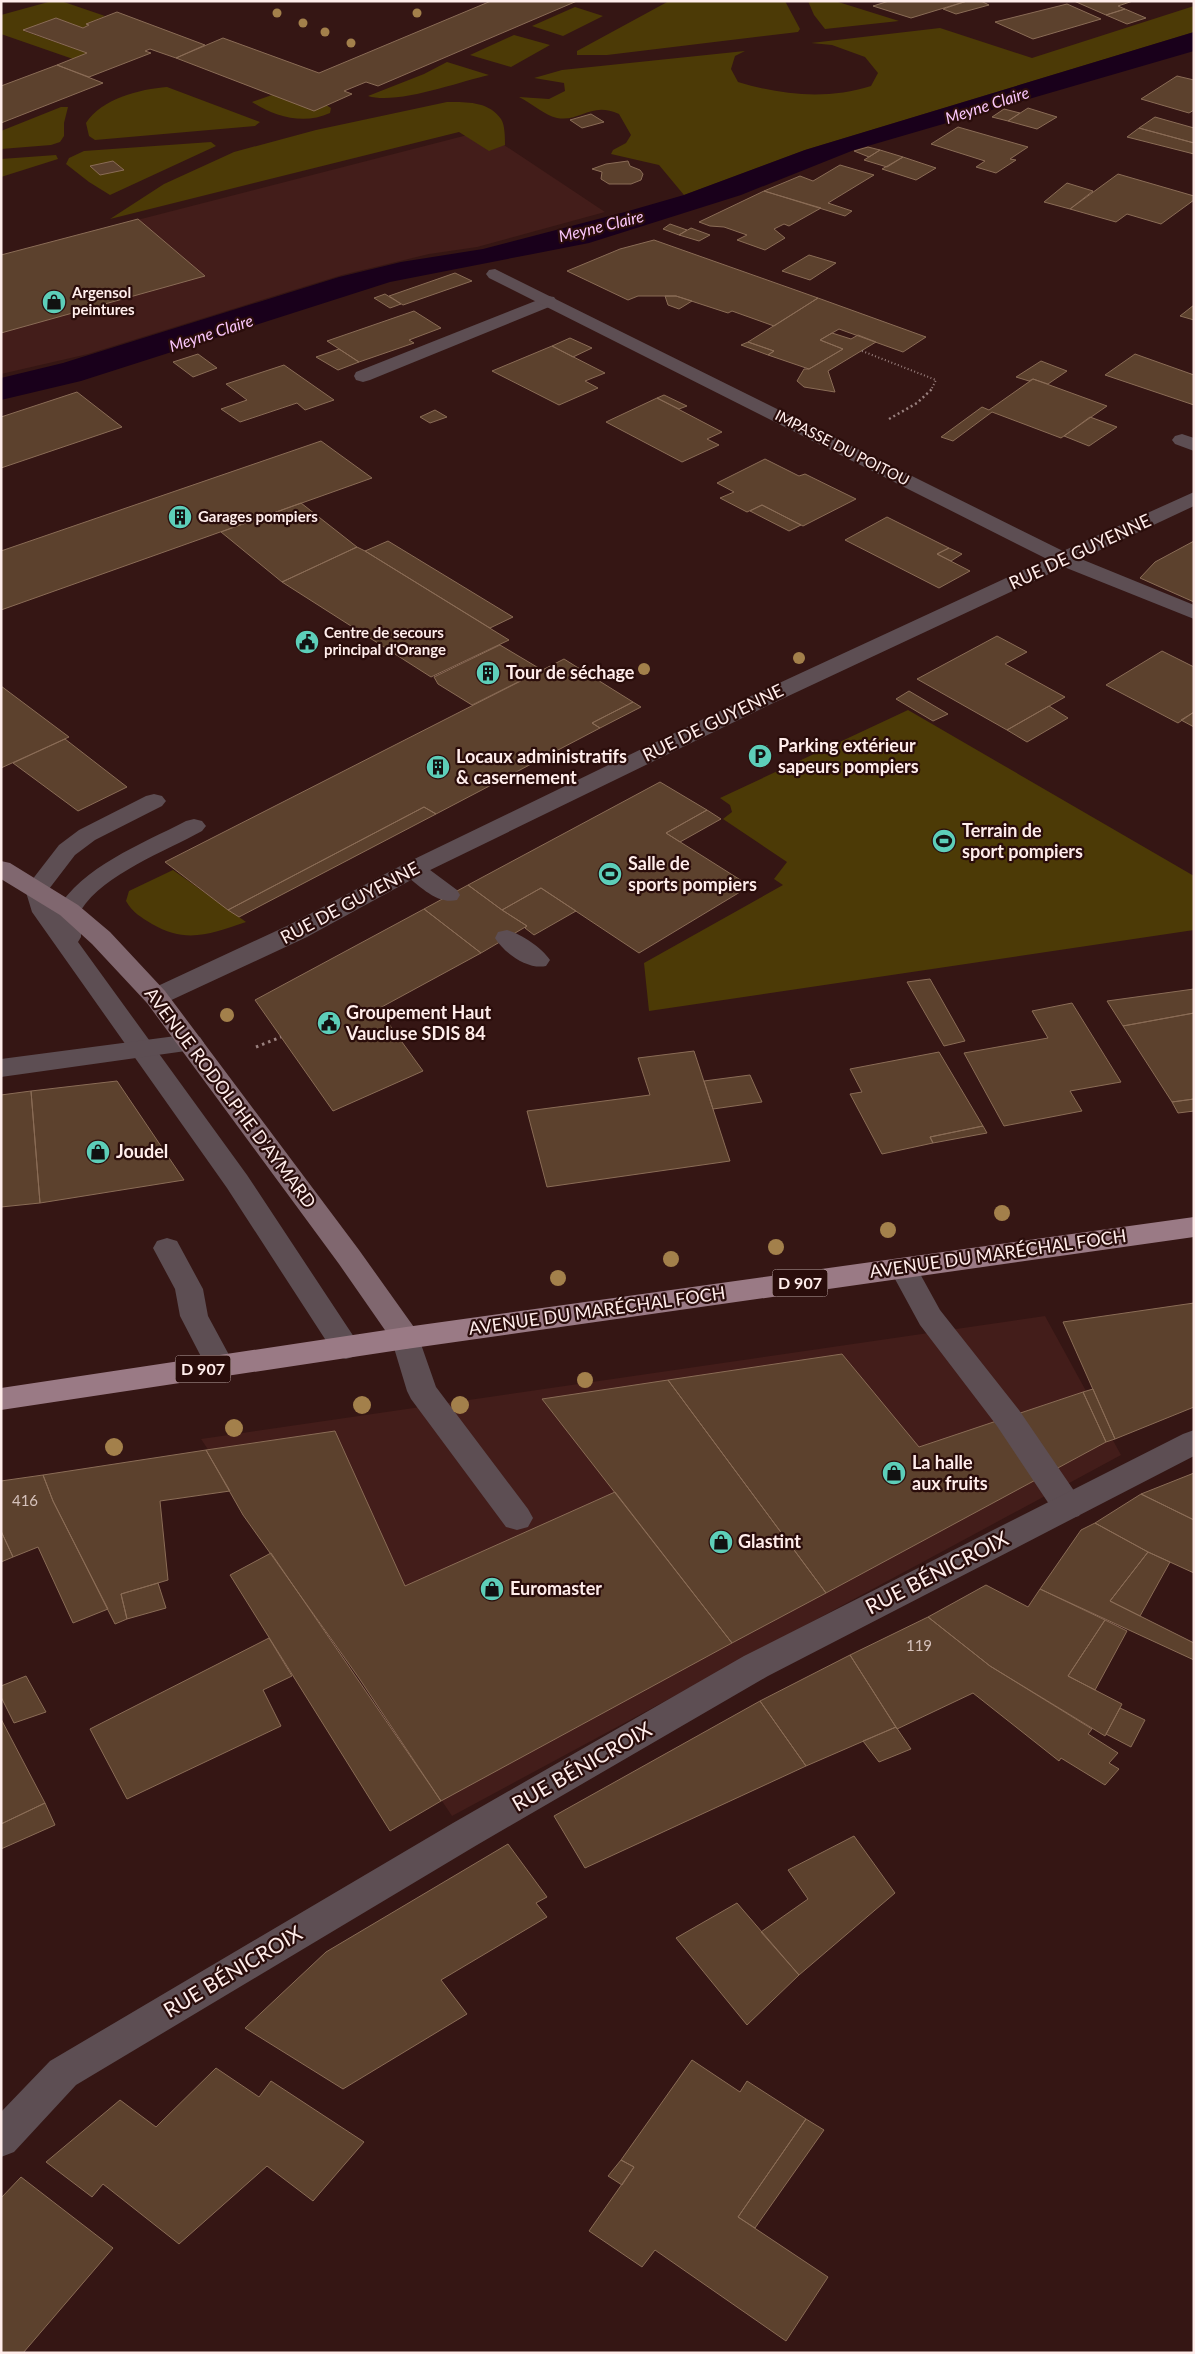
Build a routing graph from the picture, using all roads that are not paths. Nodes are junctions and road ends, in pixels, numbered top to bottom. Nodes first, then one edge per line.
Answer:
1 (495, 274) dead end
2 (548, 301) junction
3 (363, 376) dead end
4 (1194, 498) edge
5 (1063, 559) junction
6 (1194, 613) edge
7 (154, 801) dead end
8 (194, 826) dead end
9 (1, 868) edge
10 (413, 869) junction
11 (37, 889) junction
12 (448, 896) dead end
13 (69, 910) junction
14 (507, 938) dead end
15 (68, 946) junction
16 (537, 960) dead end
17 (156, 997) junction
18 (191, 1043) junction
19 (143, 1049) junction
20 (1, 1068) edge
21 (1194, 1227) edge
22 (167, 1248) dead end
23 (904, 1268) junction
24 (406, 1338) junction
25 (346, 1348) junction
26 (220, 1366) junction
27 (1, 1399) edge
28 (1194, 1442) edge
29 (1068, 1507) junction
30 (517, 1518) dead end
31 (1, 2139) edge

1 - 2 street, IMPASSE DU POITOU
2 - 3 street
2 - 5 street, IMPASSE DU POITOU
4 - 5 street, RUE DE GUYENNE
5 - 6 street, IMPASSE DU POITOU
5 - 10 street, RUE DE GUYENNE
7 - 11 street
8 - 13 street
9 - 11 street, AVENUE RODOLPHE D'AYMARD
10 - 12 street
10 - 17 street, RUE DE GUYENNE
11 - 13 street, AVENUE RODOLPHE D'AYMARD
11 - 15 street
13 - 15 street
13 - 17 street, AVENUE RODOLPHE D'AYMARD
14 - 16 street
15 - 19 street
17 - 18 street, AVENUE RODOLPHE D'AYMARD
18 - 19 street
18 - 24 street, AVENUE RODOLPHE D'AYMARD
19 - 20 street
19 - 25 street
21 - 23 main road, AVENUE DU MARÉCHAL FOCH / D 907
22 - 26 street
23 - 24 main road, AVENUE DU MARÉCHAL FOCH / D 907
23 - 29 street
24 - 25 main road, AVENUE DU MARÉCHAL FOCH / D 907
24 - 30 street
25 - 26 main road, AVENUE DU MARÉCHAL FOCH / D 907
26 - 27 main road, AVENUE DU MARÉCHAL FOCH / D 907
28 - 29 street, RUE BÉNICROIX
29 - 31 street, RUE BÉNICROIX

